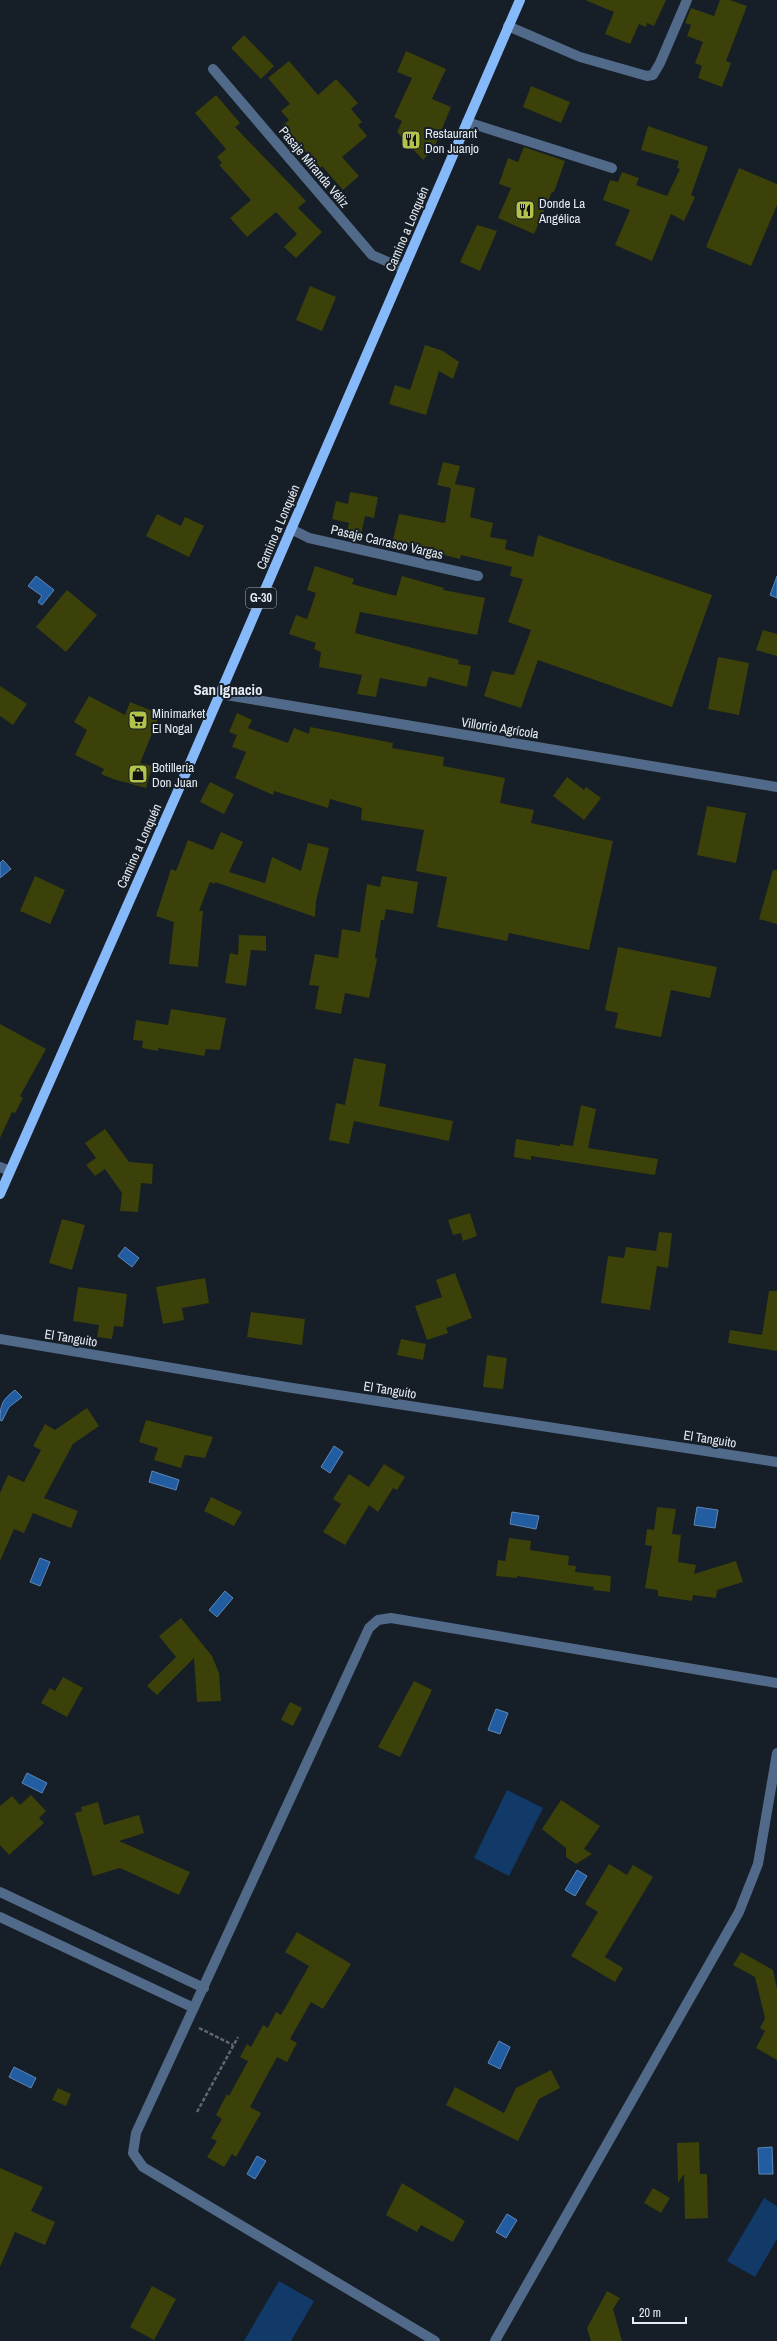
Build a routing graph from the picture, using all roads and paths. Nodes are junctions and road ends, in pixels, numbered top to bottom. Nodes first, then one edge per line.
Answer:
1 (520, 0) edge
2 (687, 0) edge
3 (508, 26) junction
4 (213, 69) dead end
5 (467, 122) junction
6 (612, 168) dead end
7 (404, 268) junction
8 (291, 529) junction
9 (478, 576) dead end
10 (220, 694) junction
11 (777, 787) edge
12 (0, 1167) edge
13 (10, 1171) junction
14 (0, 1194) edge
15 (0, 1339) edge
16 (777, 1462) edge
17 (777, 1683) edge
18 (777, 1753) edge
19 (0, 1892) edge
20 (0, 1917) edge
21 (204, 1988) junction
22 (194, 2008) junction
23 (188, 2022) junction
24 (238, 2037) dead end
25 (233, 2045) junction
26 (197, 2112) dead end
27 (435, 2341) edge
28 (495, 2341) edge

1 - 3 main road, Camino a Lonquén / G-30
2 - 3 street
3 - 5 main road, Camino a Lonquén / G-30
4 - 7 street, Pasaje Miranda Véliz
5 - 6 street
5 - 7 main road, Camino a Lonquén / G-30
7 - 8 main road, Camino a Lonquén / G-30
8 - 9 street, Pasaje Carrasco Vargas
8 - 10 main road, Camino a Lonquén / G-30
10 - 11 street, Villorrio Agrícola
10 - 13 main road, Camino a Lonquén / G-30
12 - 13 street
13 - 14 main road, Camino a Lonquén / G-30
15 - 16 street, El Tanguito
17 - 21 street
18 - 28 street
19 - 21 street
20 - 22 street
21 - 22 street
22 - 23 street
23 - 25 path
23 - 27 street
24 - 25 path
25 - 26 path

